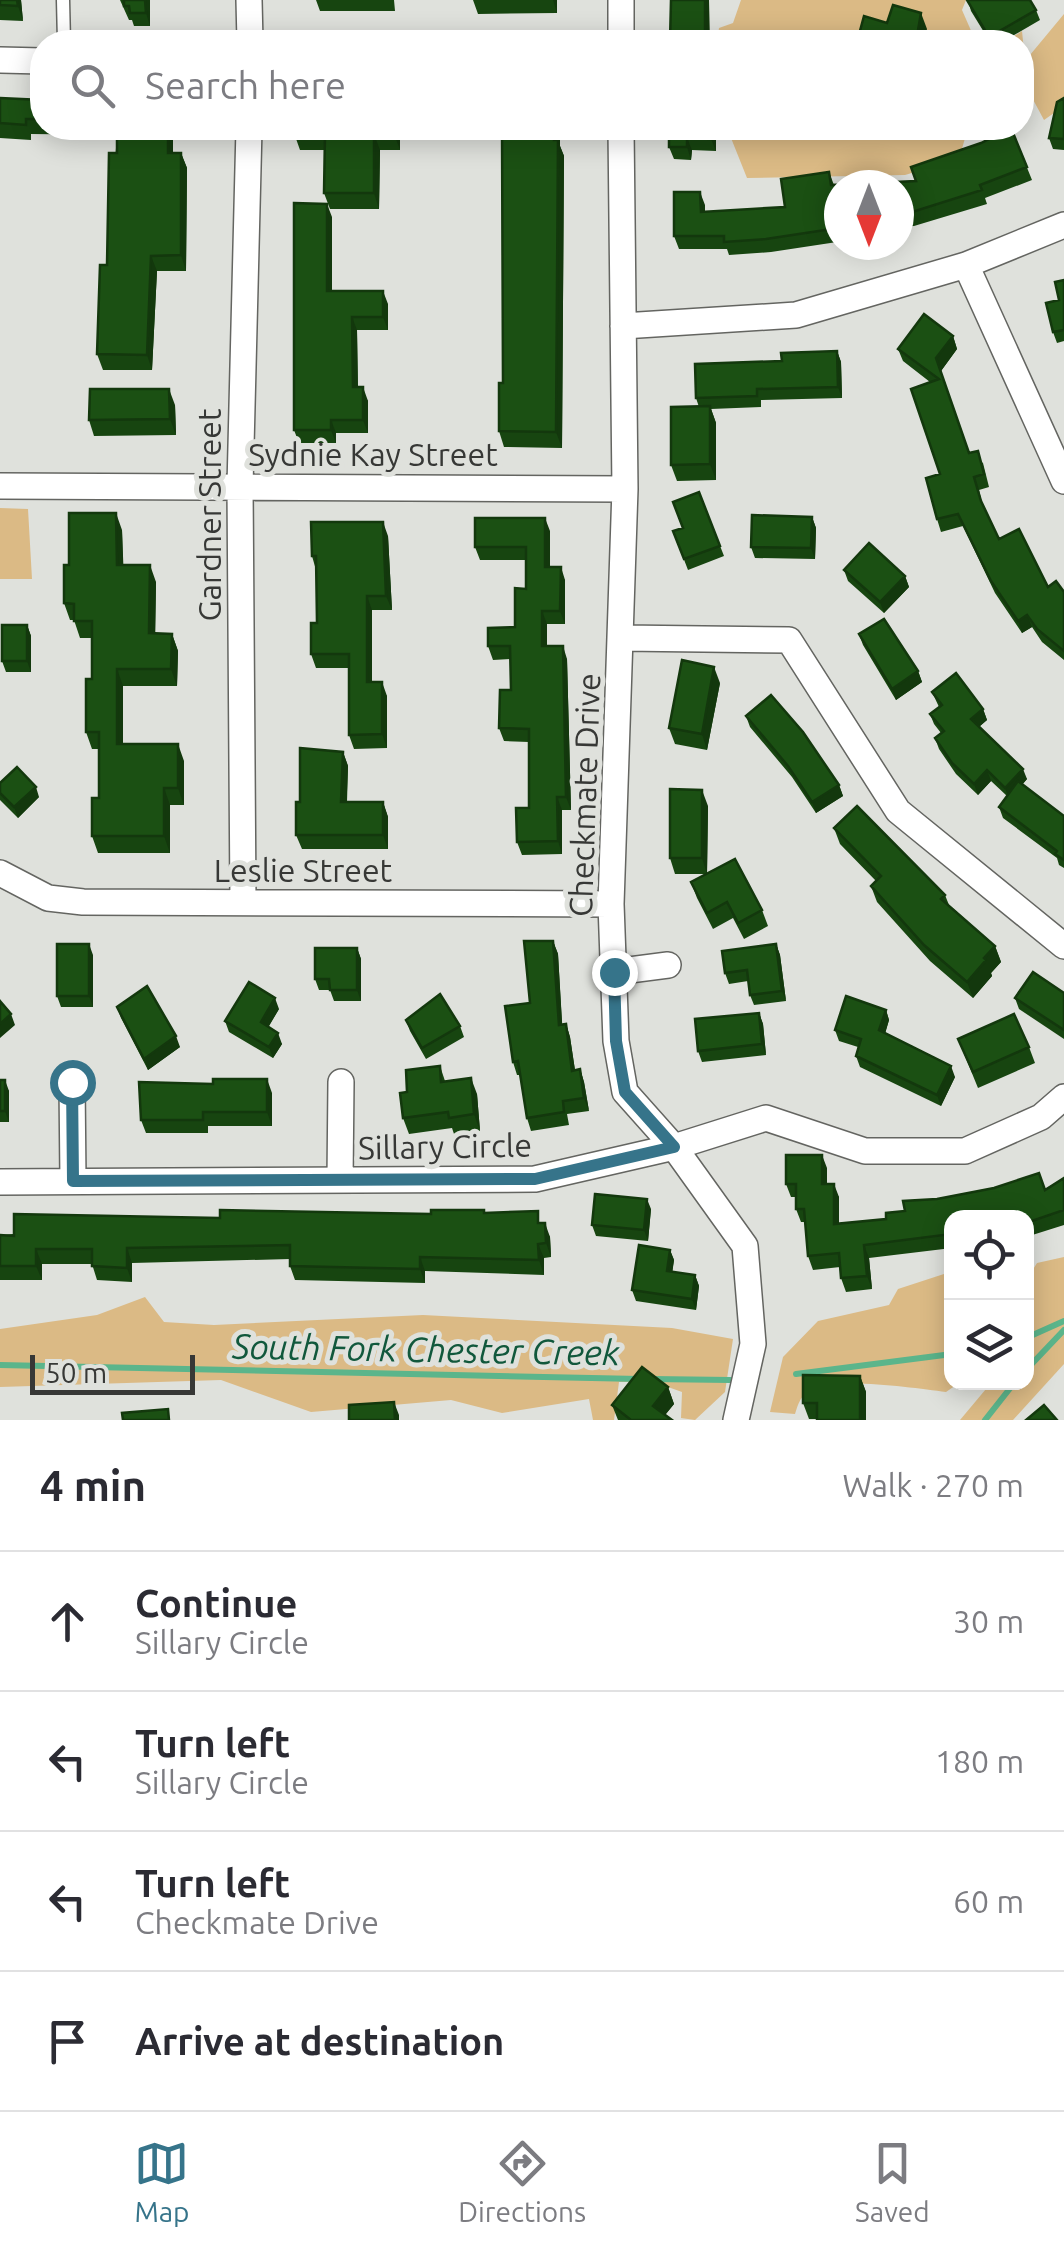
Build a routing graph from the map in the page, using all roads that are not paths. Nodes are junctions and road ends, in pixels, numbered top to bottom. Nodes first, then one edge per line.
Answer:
1 (63, 0) edge
2 (249, 0) edge
3 (621, 0) edge
4 (64, 30) edge
5 (250, 30) edge
6 (621, 30) edge
7 (0, 60) edge
8 (30, 60) edge
9 (249, 140) edge
10 (621, 140) edge
11 (1064, 225) edge
12 (966, 265) junction
13 (624, 326) junction
14 (1064, 481) edge
15 (0, 486) edge
16 (240, 486) junction
17 (625, 489) junction
18 (622, 638) junction
19 (0, 874) edge
20 (242, 902) junction
21 (612, 904) junction
22 (1064, 946) edge
23 (668, 965) dead end
24 (614, 972) junction
25 (72, 1082) dead end
26 (341, 1082) dead end
27 (1064, 1097) edge
28 (674, 1147) junction
29 (340, 1180) junction
30 (73, 1181) junction
31 (0, 1182) edge
32 (736, 1420) edge

1 - 4 lane
2 - 5 street
3 - 6 street
7 - 8 street
9 - 16 street, Gardner Street
10 - 13 street, Checkmate Drive
11 - 12 street
12 - 13 street
12 - 14 street
13 - 17 street, Checkmate Drive
15 - 16 street, Sydnie Kay Street
16 - 17 street, Sydnie Kay Street
16 - 20 street, Gardner Street
17 - 18 street, Checkmate Drive
18 - 21 street, Checkmate Drive
18 - 22 street
19 - 20 street, Leslie Street
20 - 21 street, Leslie Street
21 - 24 street, Checkmate Drive
23 - 24 street
24 - 28 street, Checkmate Drive
25 - 30 street
26 - 29 street, Sillary Circle
27 - 28 street, Sillary Circle
28 - 29 street, Sillary Circle
28 - 32 street, Checkmate Drive
29 - 30 street, Sillary Circle
30 - 31 street, Sillary Circle

